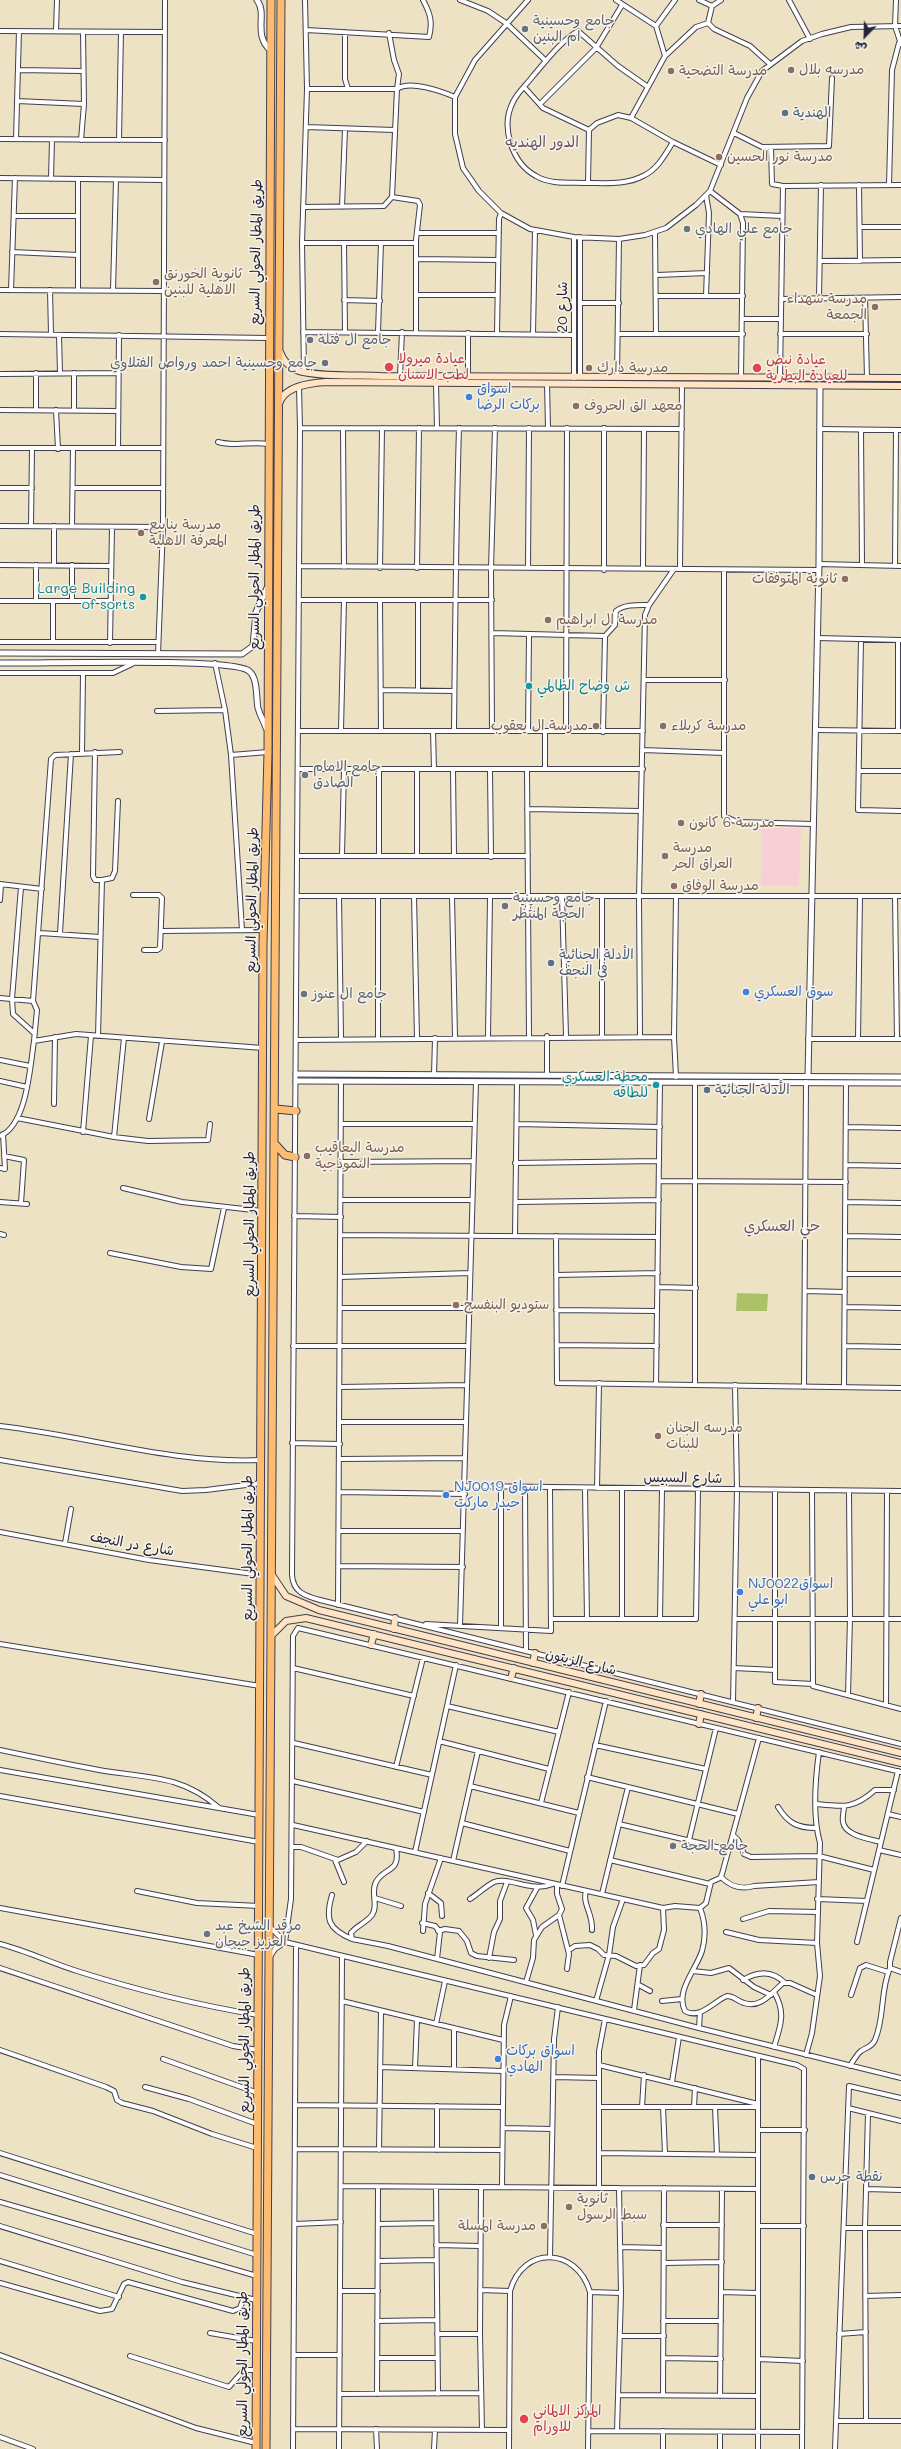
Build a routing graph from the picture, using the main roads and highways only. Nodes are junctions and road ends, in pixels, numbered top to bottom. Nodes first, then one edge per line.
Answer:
1 (272, 0) edge
2 (281, 0) edge
3 (279, 349) junction
4 (751, 378) junction
5 (777, 378) junction
6 (901, 378) edge
7 (389, 379) junction
8 (752, 385) junction
9 (773, 385) junction
10 (901, 386) edge
11 (278, 406) junction
12 (263, 944) junction
13 (277, 944) junction
14 (263, 969) junction
15 (277, 969) junction
16 (276, 1109) junction
17 (296, 1111) road end
18 (275, 1144) junction
19 (294, 1157) road end
20 (271, 1571) junction
21 (335, 1614) junction
22 (395, 1618) road end
23 (332, 1624) junction
24 (394, 1629) junction
25 (374, 1634) junction
26 (272, 1635) junction
27 (371, 1645) road end
28 (535, 1653) road end
29 (533, 1663) junction
30 (514, 1668) junction
31 (511, 1678) road end
32 (601, 1680) junction
33 (623, 1685) junction
34 (600, 1689) junction
35 (620, 1694) junction
36 (701, 1694) road end
37 (699, 1704) junction
38 (758, 1708) road end
39 (701, 1714) junction
40 (756, 1718) junction
41 (699, 1724) road end
42 (901, 1753) edge
43 (901, 1763) edge
44 (256, 2323) junction
45 (267, 2323) junction
46 (256, 2344) junction
47 (267, 2347) junction
48 (256, 2446) edge
49 (266, 2449) edge

1 - 12 highway, طريق المطار الحولي السريع
2 - 3 highway, طريق المطار الحولي السريع
3 - 7 main road
3 - 11 highway, طريق المطار الحولي السريع
4 - 5 main road
4 - 7 main road
4 - 8 main road
5 - 6 main road
5 - 9 main road
7 - 8 main road
7 - 11 main road
8 - 9 main road
9 - 10 main road
11 - 13 highway, طريق المطار الحولي السريع
12 - 13 highway
12 - 14 highway, طريق المطار الحولي السريع
13 - 15 highway, طريق المطار الحولي السريع
14 - 15 highway
14 - 44 highway, طريق المطار الحولي السريع
15 - 16 highway, طريق المطار الحولي السريع
16 - 17 highway
16 - 18 highway, طريق المطار الحولي السريع
18 - 19 highway
18 - 20 highway, طريق المطار الحولي السريع
20 - 21 main road, شارع الزيتون
20 - 26 highway, طريق المطار الحولي السريع
21 - 23 main road
21 - 24 main road, شارع الزيتون
22 - 24 main road
23 - 25 main road, شارع الزيتون
23 - 26 main road, شارع الزيتون
24 - 29 main road, شارع الزيتون
25 - 27 main road
25 - 30 main road, شارع الزيتون
26 - 45 highway, طريق المطار الحولي السريع
28 - 29 main road
29 - 32 main road, شارع الزيتون
30 - 31 main road
30 - 34 main road, شارع الزيتون
32 - 33 main road, شارع الزيتون
32 - 34 main road
33 - 35 main road
33 - 37 main road, شارع الزيتون
34 - 35 main road, شارع الزيتون
35 - 39 main road, شارع الزيتون
36 - 37 main road
37 - 40 main road, شارع الزيتون
38 - 40 main road
39 - 41 main road
39 - 43 main road, شارع الزيتون
40 - 42 main road, شارع الزيتون
44 - 45 highway
44 - 46 highway, طريق المطار الحولي السريع
45 - 47 highway, طريق المطار الحولي السريع
46 - 47 highway
46 - 48 highway, طريق المطار الحولي السريع
47 - 49 highway, طريق المطار الحولي السريع

